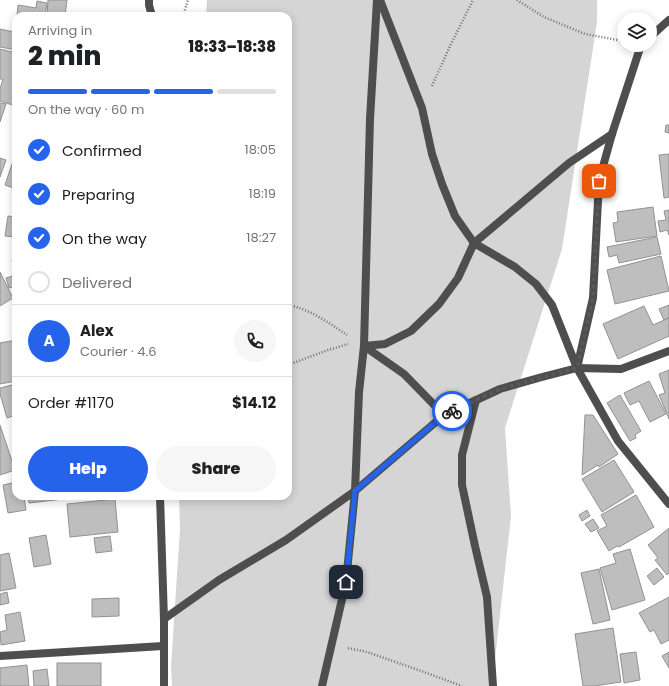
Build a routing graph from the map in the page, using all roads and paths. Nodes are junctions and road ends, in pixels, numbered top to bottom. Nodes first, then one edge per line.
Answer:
1 (149, 0) edge
2 (188, 0) edge
3 (378, 0) edge
4 (473, 0) edge
5 (517, 0) edge
6 (151, 12) edge
7 (184, 12) edge
8 (669, 20) edge
9 (657, 31) edge
10 (617, 40) edge
11 (639, 52) edge
12 (422, 108) junction
13 (612, 134) junction
14 (474, 243) junction
15 (292, 306) edge
16 (364, 346) junction
17 (669, 351) edge
18 (292, 364) edge
19 (577, 368) junction
20 (476, 400) junction
21 (444, 415) junction
22 (355, 491) junction
23 (160, 500) edge
24 (669, 504) edge
25 (164, 619) junction
26 (332, 644) junction
27 (163, 646) junction
28 (0, 656) edge
29 (164, 686) edge
30 (322, 686) edge
31 (462, 686) edge
32 (493, 686) edge

1 - 6 street
2 - 7 path
3 - 12 street
3 - 16 street
4 - 12 path
5 - 10 path
8 - 9 street
11 - 13 street
12 - 14 street
13 - 14 street
13 - 19 street
14 - 16 street
14 - 19 street
15 - 16 path
16 - 18 path
16 - 21 street
16 - 22 street
17 - 19 street
19 - 20 street
19 - 24 street
20 - 21 street
20 - 32 street
21 - 22 street
22 - 25 street
22 - 26 street
23 - 25 street
25 - 27 street
26 - 30 street
26 - 31 path
27 - 28 street
27 - 29 street

